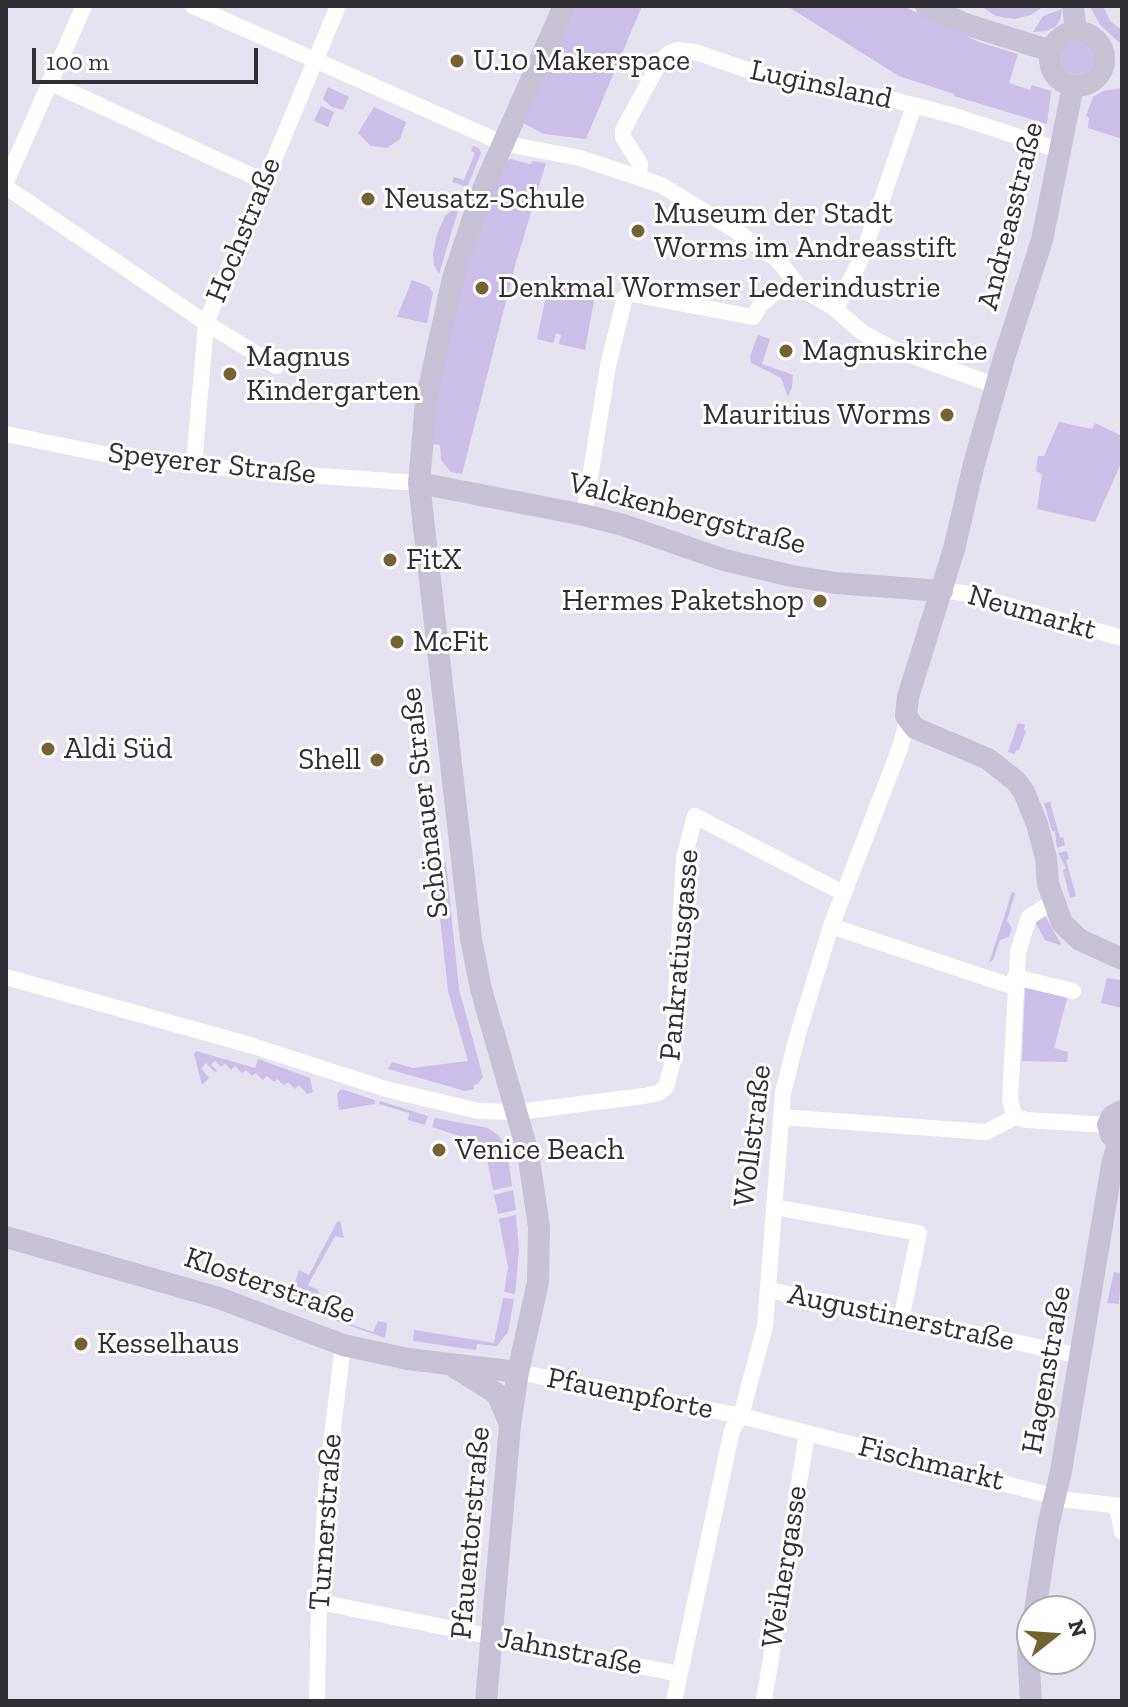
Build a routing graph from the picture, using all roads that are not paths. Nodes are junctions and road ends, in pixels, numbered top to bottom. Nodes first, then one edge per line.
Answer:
1 (84, 6) edge
2 (193, 6) edge
3 (338, 6) edge
4 (564, 6) edge
5 (926, 6) edge
6 (1073, 6) edge
7 (1076, 32) junction
8 (1051, 51) junction
9 (315, 60) junction
10 (1113, 66) edge
11 (49, 82) junction
12 (1073, 86) junction
13 (914, 106) junction
14 (502, 143) junction
15 (1062, 151) junction
16 (639, 175) junction
17 (263, 181) junction
18 (6, 184) edge
19 (799, 287) junction
20 (834, 308) junction
21 (206, 323) junction
22 (276, 366) dead end
23 (997, 386) junction
24 (6, 434) edge
25 (194, 464) junction
26 (419, 483) junction
27 (584, 515) junction
28 (942, 591) junction
29 (1122, 638) edge
30 (907, 721) junction
31 (843, 893) junction
32 (1052, 897) junction
33 (831, 926) junction
34 (1122, 959) edge
35 (6, 977) edge
36 (1015, 982) junction
37 (1073, 991) dead end
38 (518, 1112) junction
39 (781, 1117) junction
40 (1015, 1117) junction
41 (1118, 1129) edge
42 (774, 1207) junction
43 (6, 1237) edge
44 (769, 1290) junction
45 (901, 1320) junction
46 (343, 1345) junction
47 (1081, 1356) junction
48 (447, 1363) junction
49 (518, 1372) junction
50 (741, 1416) junction
51 (510, 1425) junction
52 (807, 1433) junction
53 (1055, 1496) junction
54 (1119, 1506) edge
55 (1122, 1532) edge
56 (1038, 1595) edge
57 (319, 1602) junction
58 (485, 1635) junction
59 (679, 1674) junction
60 (1029, 1675) edge
61 (317, 1701) edge
62 (486, 1701) edge
63 (674, 1701) edge
64 (764, 1701) edge
65 (1031, 1701) edge

1 - 11 street
2 - 9 street
3 - 9 street, Hochstraße
4 - 14 street, Schönauer Straße
5 - 8 street
6 - 7 street
7 - 8 street
7 - 10 street
8 - 12 street
9 - 14 street
9 - 17 street, Hochstraße
10 - 12 street
11 - 17 street
11 - 18 street
12 - 15 street, Andreasstraße
13 - 15 street, Luginsland
13 - 16 street, Luginsland
13 - 20 street
14 - 16 street
14 - 26 street, Schönauer Straße
15 - 23 street, Andreasstraße
16 - 19 street
17 - 21 street, Hochstraße
18 - 21 street
19 - 20 street
19 - 27 street
20 - 23 street
21 - 22 street
21 - 25 street, Hochstraße
23 - 28 street, Andreasstraße
24 - 25 street, Speyerer Straße
25 - 26 street, Speyerer Straße
26 - 27 street, Valckenbergstraße
26 - 38 street, Schönauer Straße
27 - 28 street, Valckenbergstraße
28 - 29 street, Neumarkt
28 - 30 street, Wollstraße
30 - 31 street, Wollstraße
30 - 32 street
31 - 33 street, Wollstraße
31 - 38 street, Pankratiusgasse
32 - 34 street
32 - 36 street
33 - 36 street
33 - 39 street, Wollstraße
35 - 38 street
36 - 37 street
36 - 40 street
38 - 49 street, Schönauer Straße
39 - 40 street
39 - 42 street, Wollstraße
40 - 41 street
41 - 47 street, Hagenstraße
42 - 44 street, Wollstraße
42 - 45 street
43 - 46 street, Klosterstraße
44 - 45 street, Augustinerstraße
44 - 50 street, Wollstraße
45 - 47 street, Augustinerstraße
46 - 48 street, Klosterstraße
46 - 57 street, Turnerstraße
47 - 53 street, Hagenstraße
48 - 49 street, Klosterstraße
48 - 51 street
49 - 50 street, Pfauenpforte
49 - 51 street, Pfauentorstraße
50 - 52 street, Fischmarkt
50 - 59 street, Wollstraße
51 - 58 street, Pfauentorstraße
52 - 53 street, Fischmarkt
52 - 64 street, Weihergasse
53 - 54 street, Fischmarkt
53 - 56 street, Hagenstraße
54 - 55 street
57 - 58 street, Jahnstraße
57 - 61 street, Turnerstraße
58 - 59 street, Jahnstraße
58 - 62 street, Pfauentorstraße
59 - 63 street, Wollstraße
60 - 65 street

